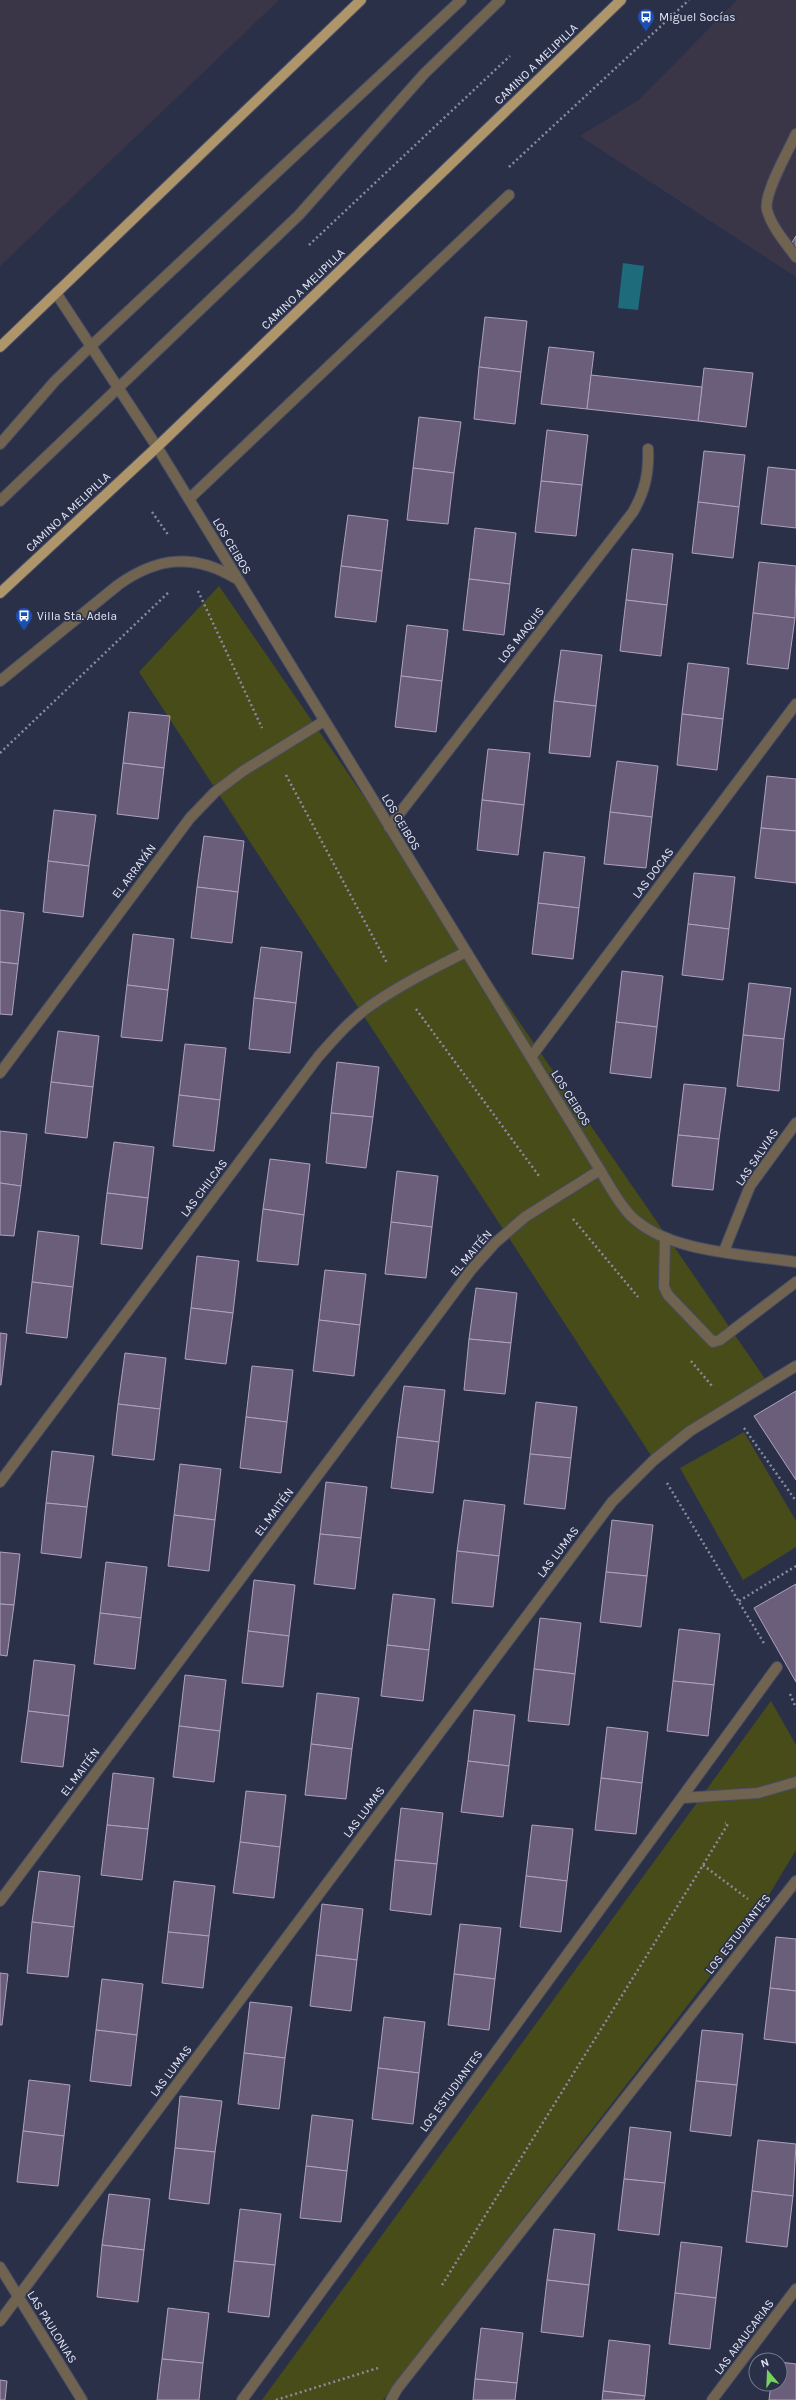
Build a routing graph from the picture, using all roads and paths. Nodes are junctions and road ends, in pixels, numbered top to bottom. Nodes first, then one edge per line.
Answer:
1 (360, 0) edge
2 (461, 0) edge
3 (500, 0) edge
4 (621, 0) edge
5 (510, 56) dead end
6 (796, 134) edge
7 (509, 195) dead end
8 (308, 247) dead end
9 (796, 257) edge
10 (56, 293) junction
11 (91, 346) junction
12 (0, 347) edge
13 (119, 388) junction
14 (0, 444) edge
15 (157, 447) junction
16 (648, 449) dead end
17 (189, 499) junction
18 (0, 501) edge
19 (237, 580) junction
20 (0, 594) edge
21 (0, 681) edge
22 (796, 704) edge
23 (324, 721) junction
24 (389, 827) junction
25 (466, 952) junction
26 (531, 1057) junction
27 (0, 1074) edge
28 (796, 1123) edge
29 (600, 1170) junction
30 (665, 1239) junction
31 (724, 1251) junction
32 (796, 1262) edge
33 (796, 1282) edge
34 (796, 1366) edge
35 (728, 1406) junction
36 (654, 1460) junction
37 (0, 1482) edge
38 (796, 1501) edge
39 (796, 1566) edge
40 (739, 1601) junction
41 (777, 1667) junction
42 (796, 1708) edge
43 (796, 1782) edge
44 (682, 1798) junction
45 (720, 1822) dead end
46 (703, 1865) junction
47 (796, 1881) edge
48 (0, 1901) edge
49 (770, 1915) junction
50 (0, 2267) edge
51 (796, 2289) edge
52 (439, 2290) dead end
53 (18, 2297) junction
54 (0, 2321) edge
55 (386, 2366) dead end
56 (82, 2400) edge
57 (242, 2400) edge
58 (276, 2400) edge
59 (391, 2400) edge
60 (712, 2400) edge

1 - 10 main road
2 - 11 street
3 - 13 street
4 - 15 main road, CAMINO A MELIPILLA
5 - 8 path
6 - 9 street
7 - 17 street
10 - 11 street, LOS CEIBOS
10 - 12 main road
11 - 13 street, LOS CEIBOS
11 - 14 street
13 - 15 street, LOS CEIBOS
13 - 18 street
15 - 17 street, LOS CEIBOS
15 - 20 main road, CAMINO A MELIPILLA
16 - 24 street, LOS MAQUIS
17 - 19 street, LOS CEIBOS
19 - 21 street
19 - 23 street, LOS CEIBOS
22 - 26 street, LAS DOCAS
23 - 24 street, LOS CEIBOS
23 - 27 street, EL ARRAYÁN
24 - 25 street, LOS CEIBOS
25 - 26 street, LOS CEIBOS
25 - 37 street, LAS CHILCAS
26 - 29 street, LOS CEIBOS
28 - 31 street, LAS SALVIAS
29 - 30 street, LOS CEIBOS
29 - 48 street, EL MAITÉN
30 - 31 street, LOS CEIBOS
30 - 33 street
31 - 32 street, LOS CEIBOS
34 - 35 street, LAS LUMAS
35 - 36 street, LAS LUMAS
35 - 38 path
36 - 40 path
36 - 53 street, LAS LUMAS
39 - 40 path
40 - 41 path
41 - 42 path
41 - 44 street, LOS ESTUDIANTES
43 - 44 street
44 - 57 street, LOS ESTUDIANTES
45 - 46 path
46 - 49 path
46 - 52 path
47 - 49 street, LOS ESTUDIANTES
49 - 59 street, LOS ESTUDIANTES
50 - 53 street, LAS PAULONIAS
51 - 60 street, LAS ARAUCARIAS
53 - 54 street, LAS LUMAS
53 - 56 street, LAS PAULONIAS
55 - 58 path

